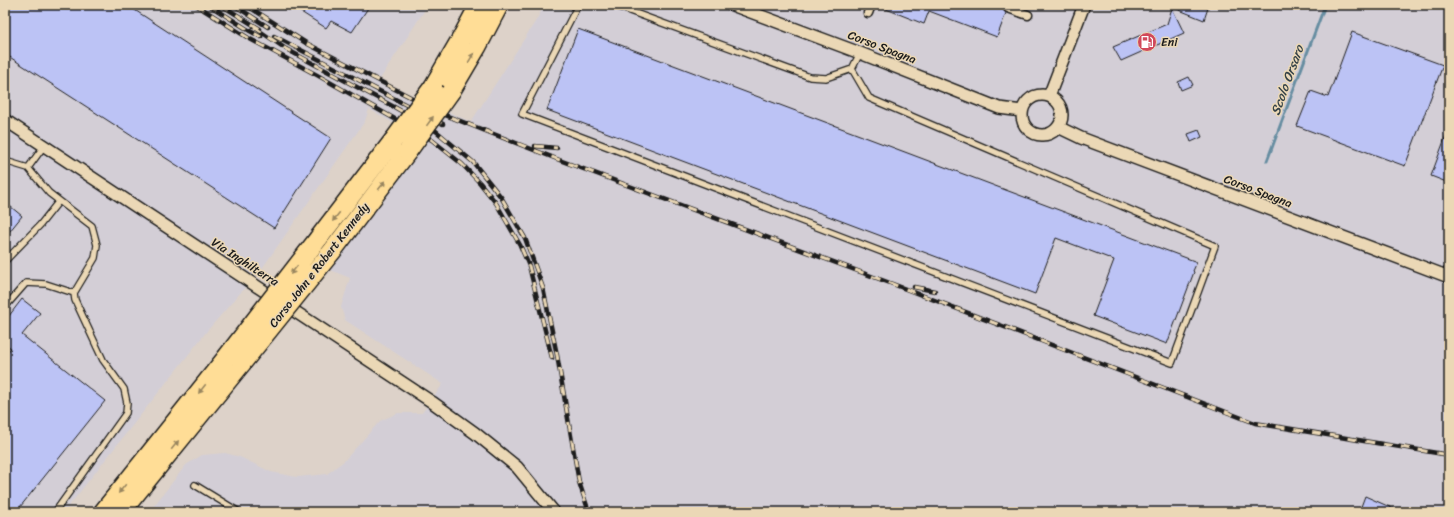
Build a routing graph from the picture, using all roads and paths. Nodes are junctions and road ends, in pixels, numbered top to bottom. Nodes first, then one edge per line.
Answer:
1 (479, 5) edge
2 (499, 5) edge
3 (578, 5) edge
4 (613, 5) edge
5 (732, 5) edge
6 (871, 5) edge
7 (1084, 5) edge
8 (1008, 8) dead end
9 (868, 13) dead end
10 (1028, 15) dead end
11 (860, 52) junction
12 (852, 69) junction
13 (1049, 96) junction
14 (1022, 111) junction
15 (5, 120) edge
16 (1058, 127) junction
17 (44, 146) junction
18 (5, 161) edge
19 (28, 168) junction
20 (59, 201) junction
21 (5, 261) edge
22 (1449, 277) edge
23 (74, 293) junction
24 (5, 307) edge
25 (234, 361) junction
26 (195, 485) dead end
27 (54, 512) edge
28 (103, 512) edge
29 (121, 512) edge
30 (239, 512) edge
31 (554, 512) edge

1 -> 25 highway, Corso John e Robert Kennedy, bridge
25 -> 2 highway, Corso John e Robert Kennedy, bridge
3 - 12 lane
4 - 12 lane
5 - 11 street, Corso Spagna
6 - 9 street
7 - 13 street
8 - 10 street
11 - 12 lane
11 - 14 street, Corso Spagna
13 - 14 street
13 - 16 street
14 - 16 street
15 - 17 street, Via Inghilterra
16 - 22 street, Corso Spagna
17 - 19 lane
17 - 31 street, Via Inghilterra
18 - 19 lane
19 - 20 lane
20 - 21 lane
20 - 23 lane
23 - 24 lane
23 - 27 lane
25 -> 28 highway, Corso John e Robert Kennedy
29 -> 25 highway, Corso John e Robert Kennedy
26 - 30 lane

